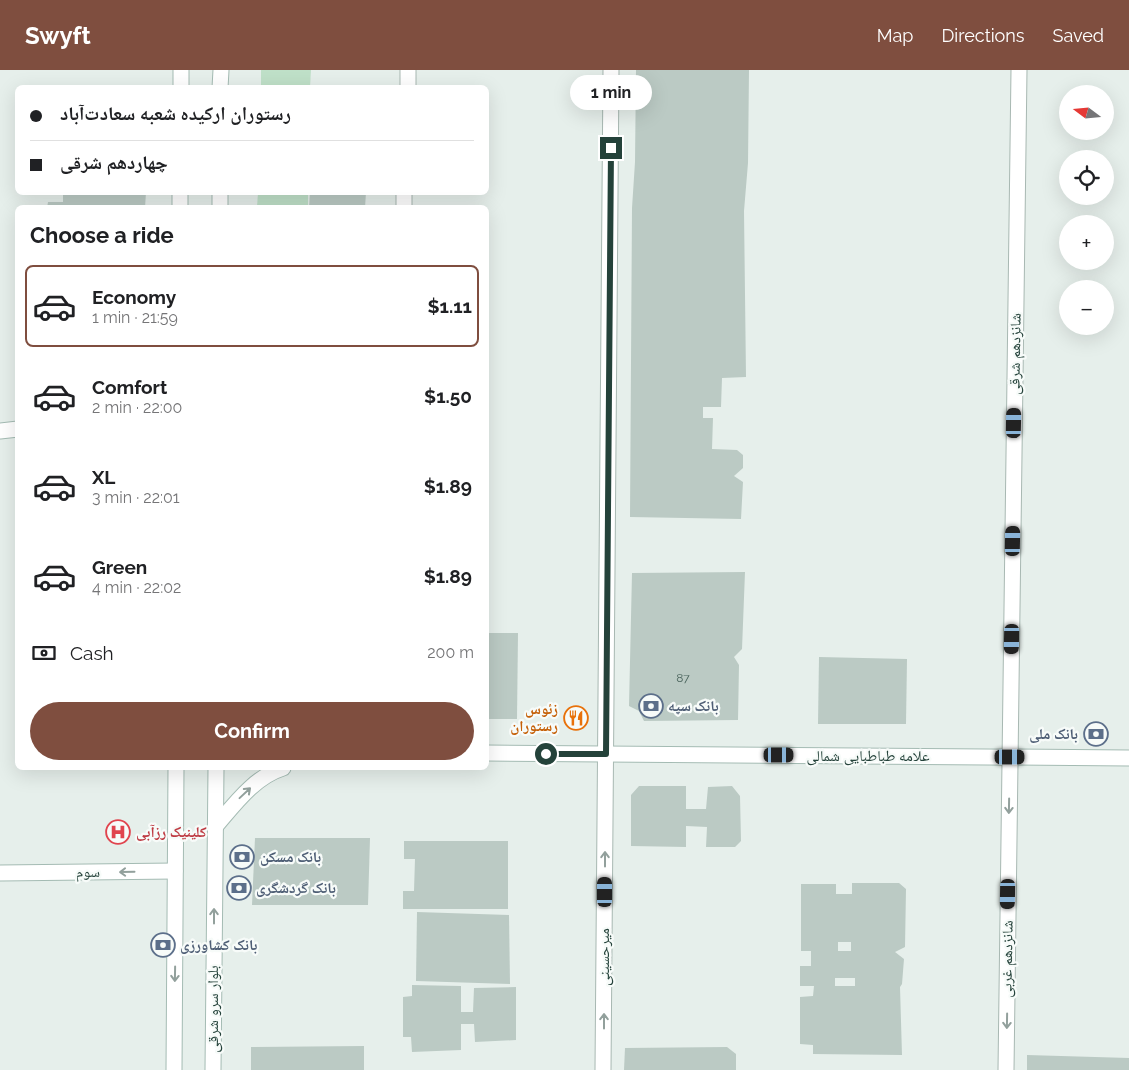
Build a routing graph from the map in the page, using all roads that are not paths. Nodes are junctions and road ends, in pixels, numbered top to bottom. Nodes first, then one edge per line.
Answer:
1 (181, 70) edge
2 (221, 70) edge
3 (408, 70) edge
4 (612, 70) edge
5 (1019, 70) edge
6 (181, 85) edge
7 (220, 85) edge
8 (408, 85) edge
9 (15, 429) edge
10 (0, 431) edge
11 (489, 753) edge
12 (606, 754) junction
13 (1010, 757) junction
14 (1129, 758) edge
15 (176, 770) edge
16 (216, 770) edge
17 (276, 770) edge
18 (215, 828) junction
19 (175, 871) junction
20 (0, 873) edge
21 (174, 1070) edge
22 (213, 1070) edge
23 (603, 1070) edge
24 (1006, 1070) edge

1 - 6 street
2 - 7 street
3 - 8 street
4 - 12 street, میرحسینی
5 - 13 street, شانزدهم شرقی
9 - 10 street
11 - 12 street, علامه طباطبایی شمالی
12 - 13 street, علامه طباطبایی شمالی
23 -> 12 street, میرحسینی
13 - 14 street, علامه طباطبایی شمالی
13 -> 24 street, شانزدهم غربی
15 - 19 street
16 - 18 street, بلوار سرو شرقی
18 -> 17 street
22 -> 18 street, بلوار سرو شرقی
19 -> 20 street, سوم
19 -> 21 street

